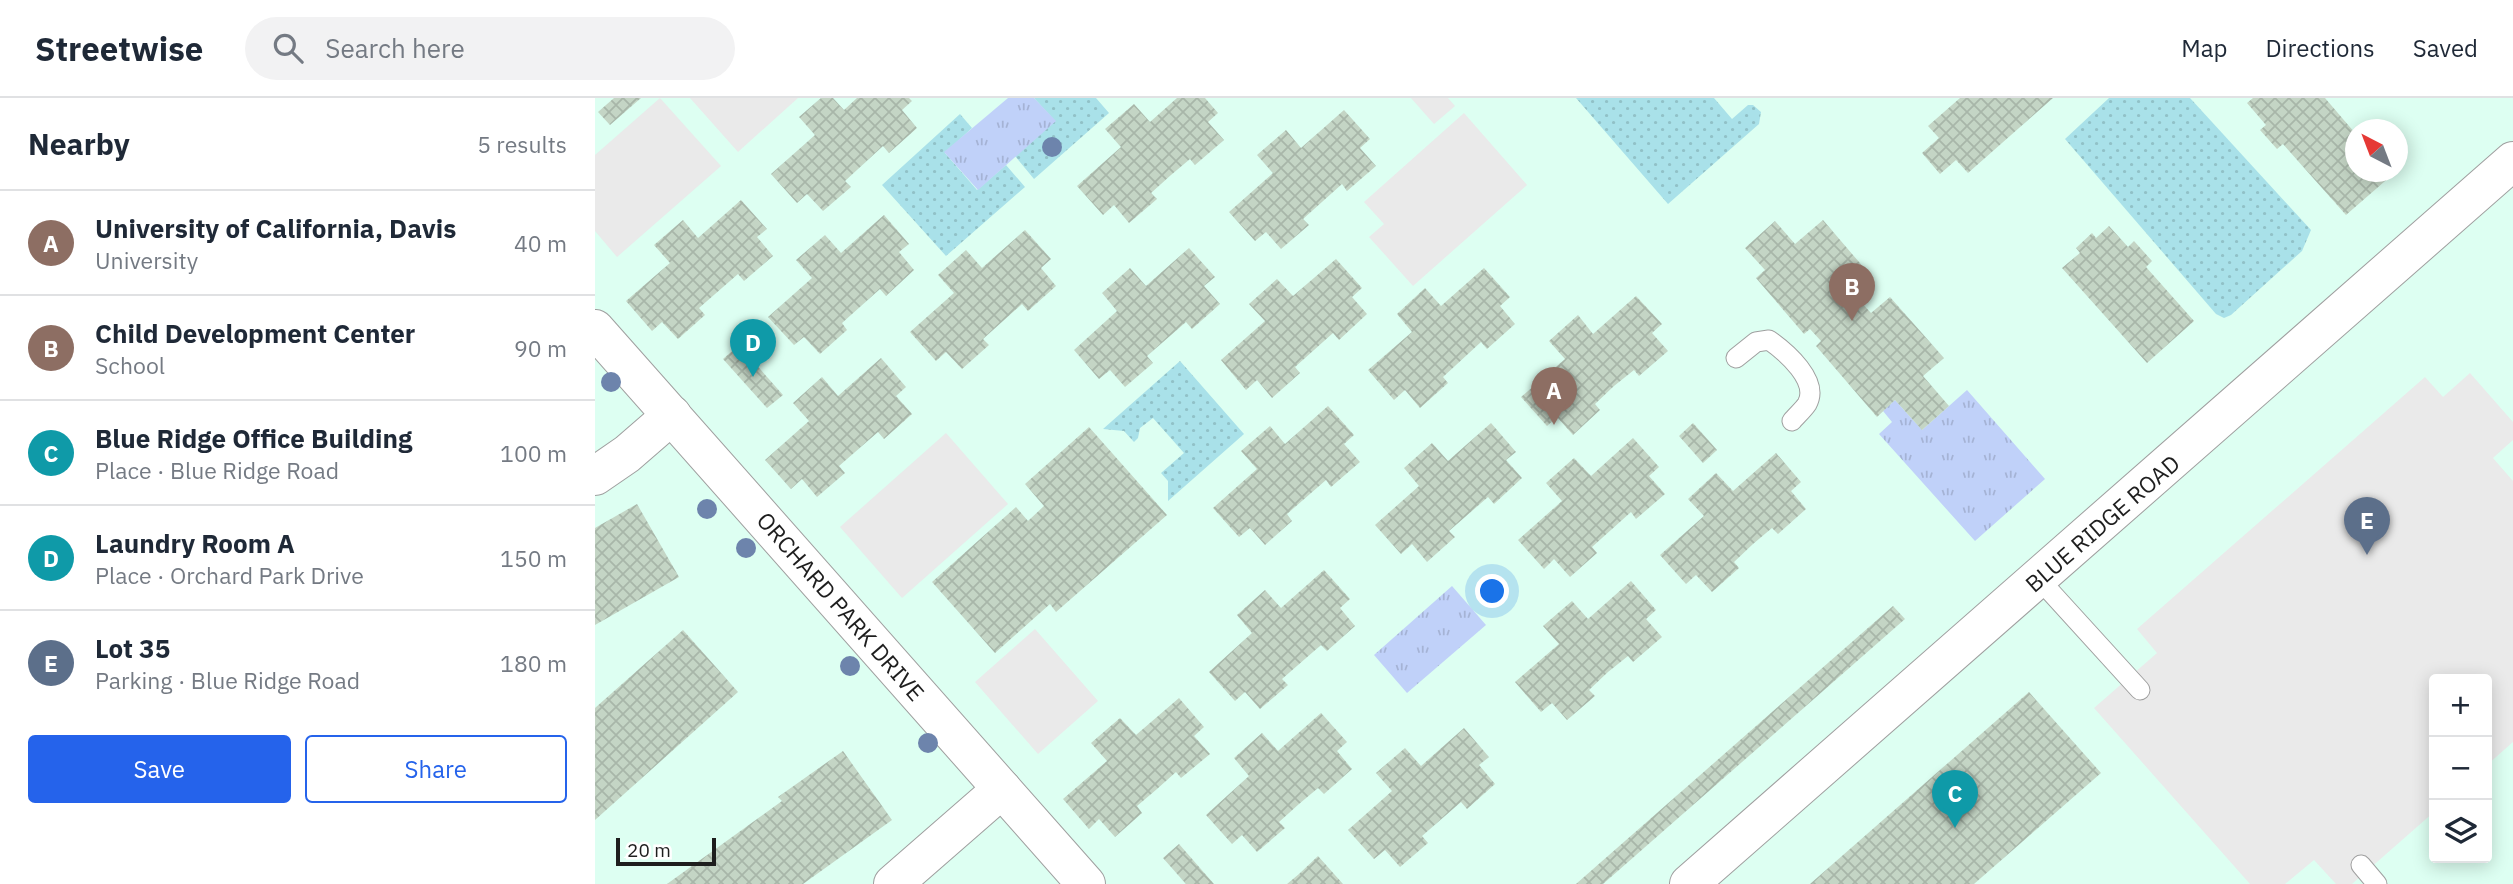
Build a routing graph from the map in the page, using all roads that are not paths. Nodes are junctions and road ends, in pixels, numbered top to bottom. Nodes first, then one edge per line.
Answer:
1 (2513, 161) edge
2 (595, 329) edge
3 (1736, 358) dead end
4 (672, 415) junction
5 (1791, 421) dead end
6 (595, 476) edge
7 (2038, 578) junction
8 (2140, 690) dead end
9 (1002, 789) junction
10 (2361, 865) dead end
11 (893, 884) edge
12 (1086, 884) edge
13 (1689, 884) edge
14 (2377, 884) edge

1 - 7 street, BLUE RIDGE ROAD
2 - 4 street, ORCHARD PARK DRIVE
3 - 5 lane
4 - 6 street
4 - 9 street, ORCHARD PARK DRIVE
7 - 8 lane
7 - 13 street, BLUE RIDGE ROAD
9 - 11 street
9 - 12 street, ORCHARD PARK DRIVE
10 - 14 lane

